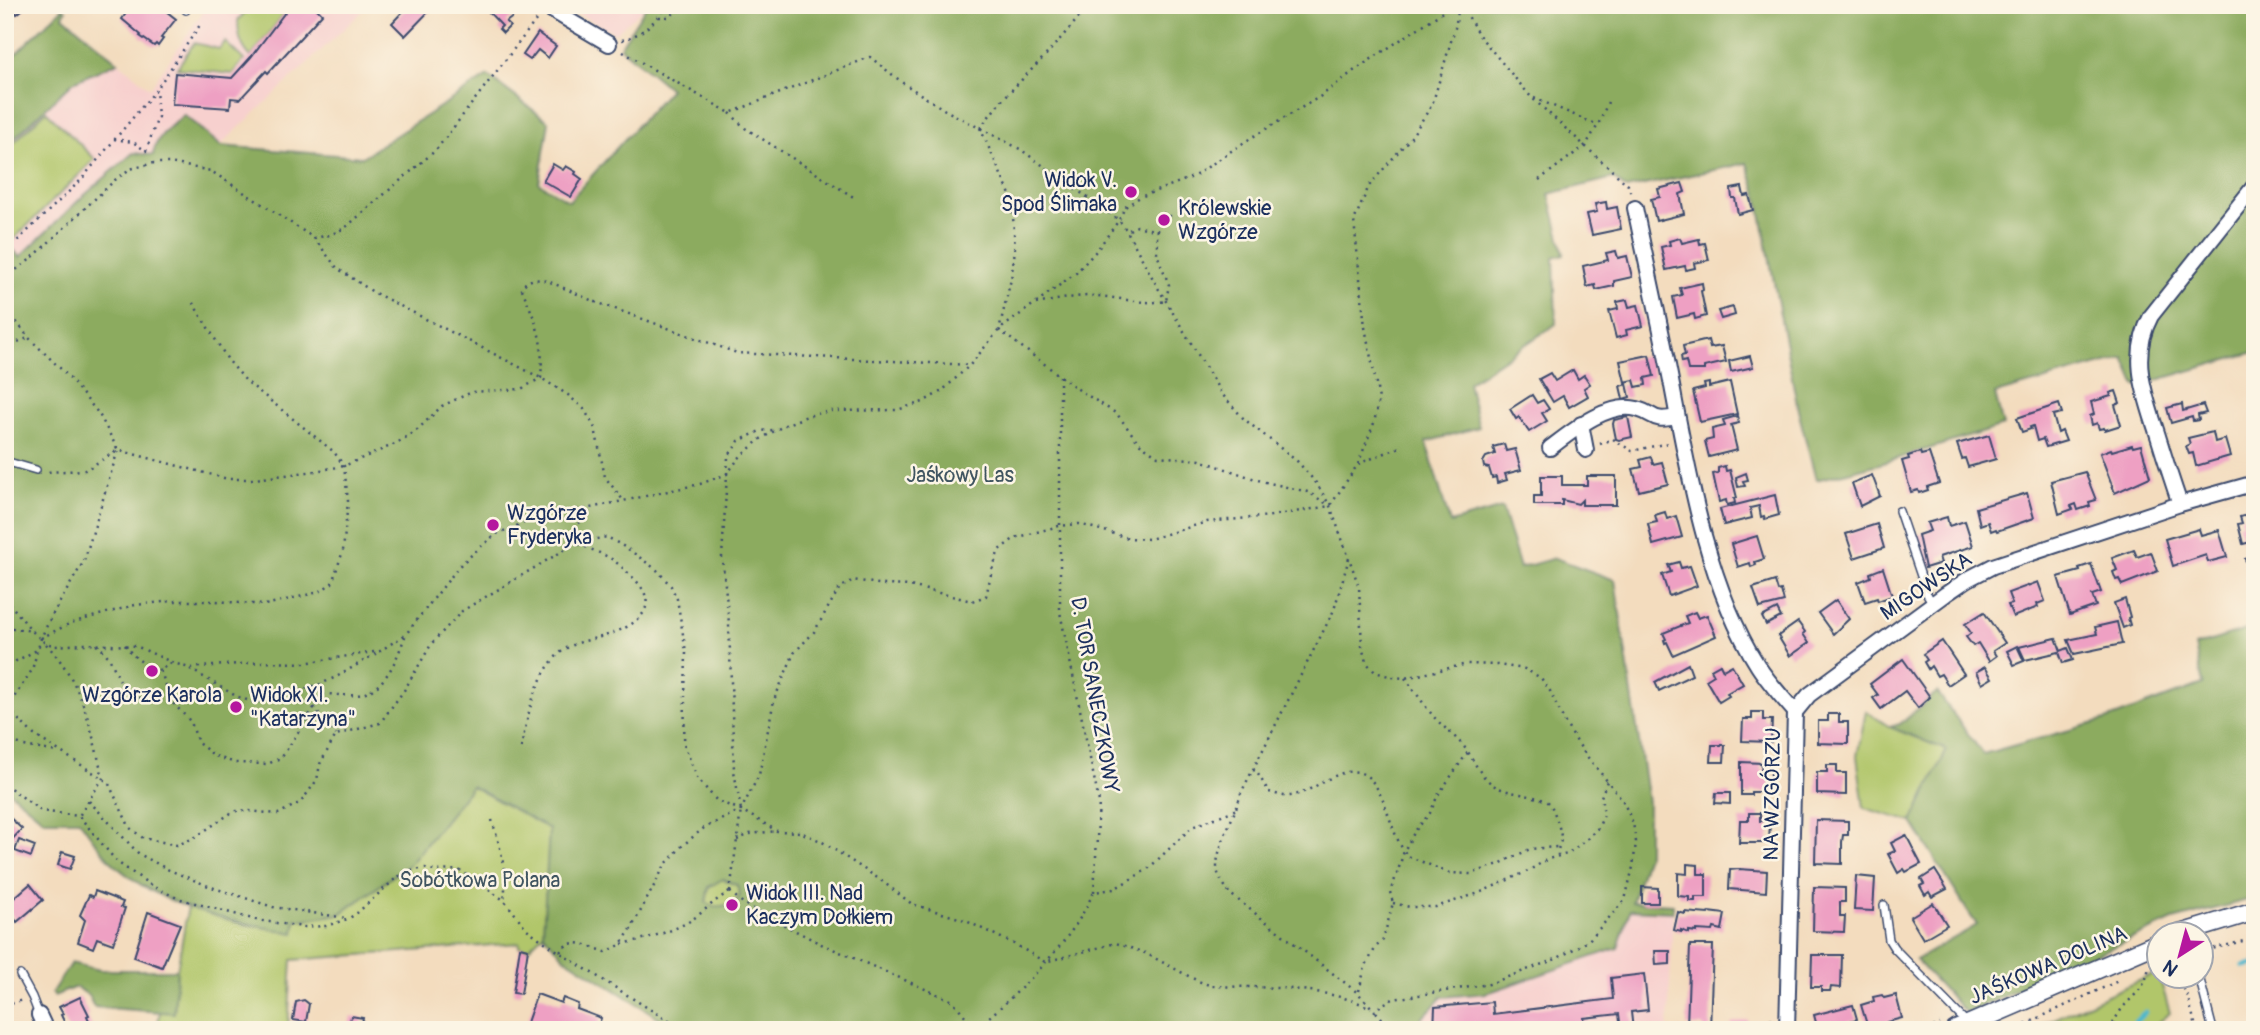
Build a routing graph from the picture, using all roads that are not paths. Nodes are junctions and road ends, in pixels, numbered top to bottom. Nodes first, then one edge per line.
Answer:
1 (542, 8) edge
2 (609, 44) road end
3 (2255, 185) edge
4 (1634, 208) dead end
5 (1677, 417) junction
6 (1581, 424) junction
7 (1550, 448) dead end
8 (1586, 450) dead end
9 (5, 461) edge
10 (36, 470) road end
11 (2255, 483) edge
12 (2180, 503) junction
13 (1899, 511) dead end
14 (1933, 604) junction
15 (1795, 712) junction
16 (1884, 905) dead end
17 (2255, 911) edge
18 (2214, 923) edge
19 (2144, 949) edge
20 (20, 975) dead end
21 (2203, 990) edge
22 (38, 1015) joint
23 (1966, 1028) edge
24 (46, 1030) edge
25 (1787, 1030) edge
26 (2213, 1030) edge

1 - 2 street
3 - 12 street
4 - 5 street, NA WZGÓRZU
5 - 6 street
5 - 15 street, NA WZGÓRZU
6 - 7 street
6 - 8 street
9 - 10 lane
11 - 12 street, MIGOWSKA
12 - 14 street, MIGOWSKA
13 - 14 lane
14 - 15 street, MIGOWSKA
15 - 25 street, NA WZGÓRZU
16 - 23 lane
17 - 18 street
19 - 23 street, JAŚKOWA DOLINA
20 - 22 lane
21 - 26 lane
22 - 24 street

